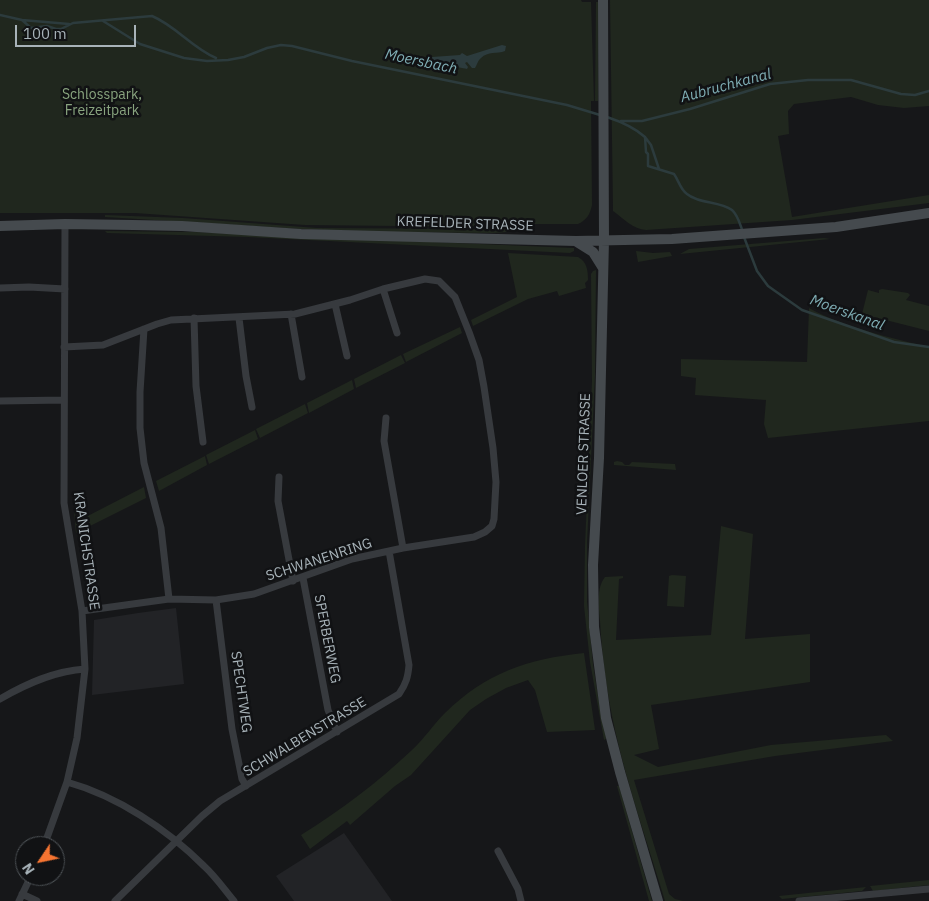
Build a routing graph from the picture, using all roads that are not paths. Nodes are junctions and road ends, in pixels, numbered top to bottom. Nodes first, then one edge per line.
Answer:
1 (603, 0) edge
2 (929, 213) edge
3 (65, 224) junction
4 (0, 226) edge
5 (604, 240) junction
6 (576, 241) junction
7 (604, 268) junction
8 (0, 288) edge
9 (65, 289) junction
10 (383, 289) junction
11 (335, 304) junction
12 (291, 314) junction
13 (194, 318) junction
14 (239, 318) junction
15 (144, 329) junction
16 (397, 333) dead end
17 (64, 347) junction
18 (348, 356) dead end
19 (302, 377) dead end
20 (64, 400) junction
21 (0, 401) edge
22 (252, 407) dead end
23 (386, 418) dead end
24 (203, 442) dead end
25 (279, 477) dead end
26 (403, 548) junction
27 (389, 551) junction
28 (303, 578) junction
29 (293, 581) junction
30 (169, 599) junction
31 (216, 600) junction
32 (82, 611) junction
33 (85, 669) junction
34 (0, 699) edge
35 (337, 732) junction
36 (66, 782) junction
37 (246, 786) junction
38 (47, 836) edge
39 (177, 841) junction
40 (498, 851) dead end
41 (26, 886) edge
42 (929, 889) edge
43 (20, 898) edge
44 (521, 900) edge
45 (37, 901) edge
46 (115, 901) edge
47 (234, 901) edge
48 (658, 901) edge
49 (799, 901) edge

1 - 5 main road, VENLOER STRASSE
2 - 5 main road, KREFELDER STRASSE
3 - 4 main road, KREFELDER STRASSE
3 - 6 main road, KREFELDER STRASSE
3 - 9 street, KRANICHSTRASSE
5 - 6 main road, KREFELDER STRASSE
5 - 7 main road, VENLOER STRASSE
6 - 7 main road
7 - 48 main road, VENLOER STRASSE
8 - 9 street
9 - 17 street, KRANICHSTRASSE
10 - 11 street, SCHWANENRING
10 - 16 street
10 - 26 street, SCHWANENRING
11 - 12 street, SCHWANENRING
11 - 18 street
12 - 14 street, SCHWANENRING
12 - 19 street
13 - 14 street, SCHWANENRING
13 - 15 street, SCHWANENRING
13 - 24 street
14 - 22 street
15 - 17 street, SCHWANENRING
15 - 30 street
17 - 20 street, KRANICHSTRASSE
20 - 21 street
20 - 32 street, KRANICHSTRASSE
23 - 26 street
25 - 29 street
26 - 27 street, SCHWANENRING
27 - 28 street, SCHWANENRING
27 - 35 street, SCHWALBENSTRASSE
28 - 29 street, SCHWANENRING
28 - 35 street, SPERBERWEG
29 - 31 street, SCHWANENRING
30 - 31 street, SCHWANENRING
30 - 32 street, SCHWANENRING
31 - 37 street, SPECHTWEG
32 - 33 street, KRANICHSTRASSE
33 - 34 street
33 - 36 street, KRANICHSTRASSE
35 - 37 street, SCHWALBENSTRASSE
36 - 38 street, KRANICHSTRASSE
36 - 39 street
37 - 39 street, SCHWALBENSTRASSE
39 - 46 street, SCHWALBENSTRASSE
39 - 47 street
40 - 44 street
41 - 43 street
42 - 49 street
43 - 45 street

